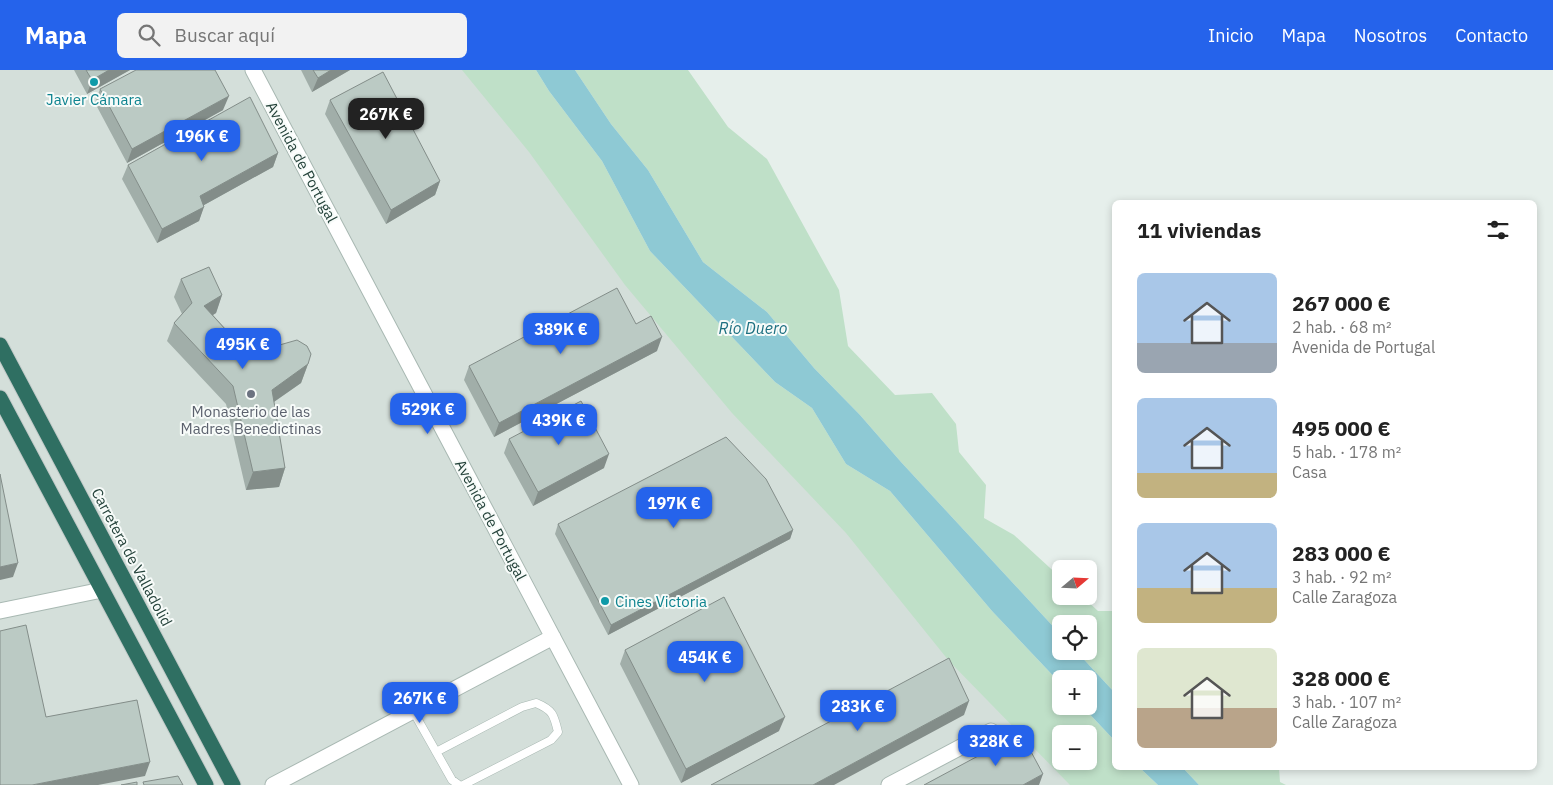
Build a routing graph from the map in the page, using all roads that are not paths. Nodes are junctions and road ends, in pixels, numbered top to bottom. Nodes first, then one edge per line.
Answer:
1 (253, 70) edge
2 (0, 345) edge
3 (0, 398) edge
4 (102, 590) junction
5 (0, 611) edge
6 (552, 637) junction
7 (413, 711) junction
8 (991, 731) dead end
9 (436, 752) junction
10 (206, 785) edge
11 (233, 785) edge
12 (273, 785) edge
13 (459, 785) edge
14 (463, 785) edge
15 (631, 785) edge
16 (889, 785) edge

1 - 6 street, Avenida de Portugal
2 - 11 highway, Carretera de Valladolid
3 - 4 highway
4 - 5 street
4 - 10 highway
6 - 7 street
6 - 15 street, Avenida de Portugal
7 - 9 lane
7 - 12 street
8 - 16 street
9 - 13 lane
9 - 14 lane

